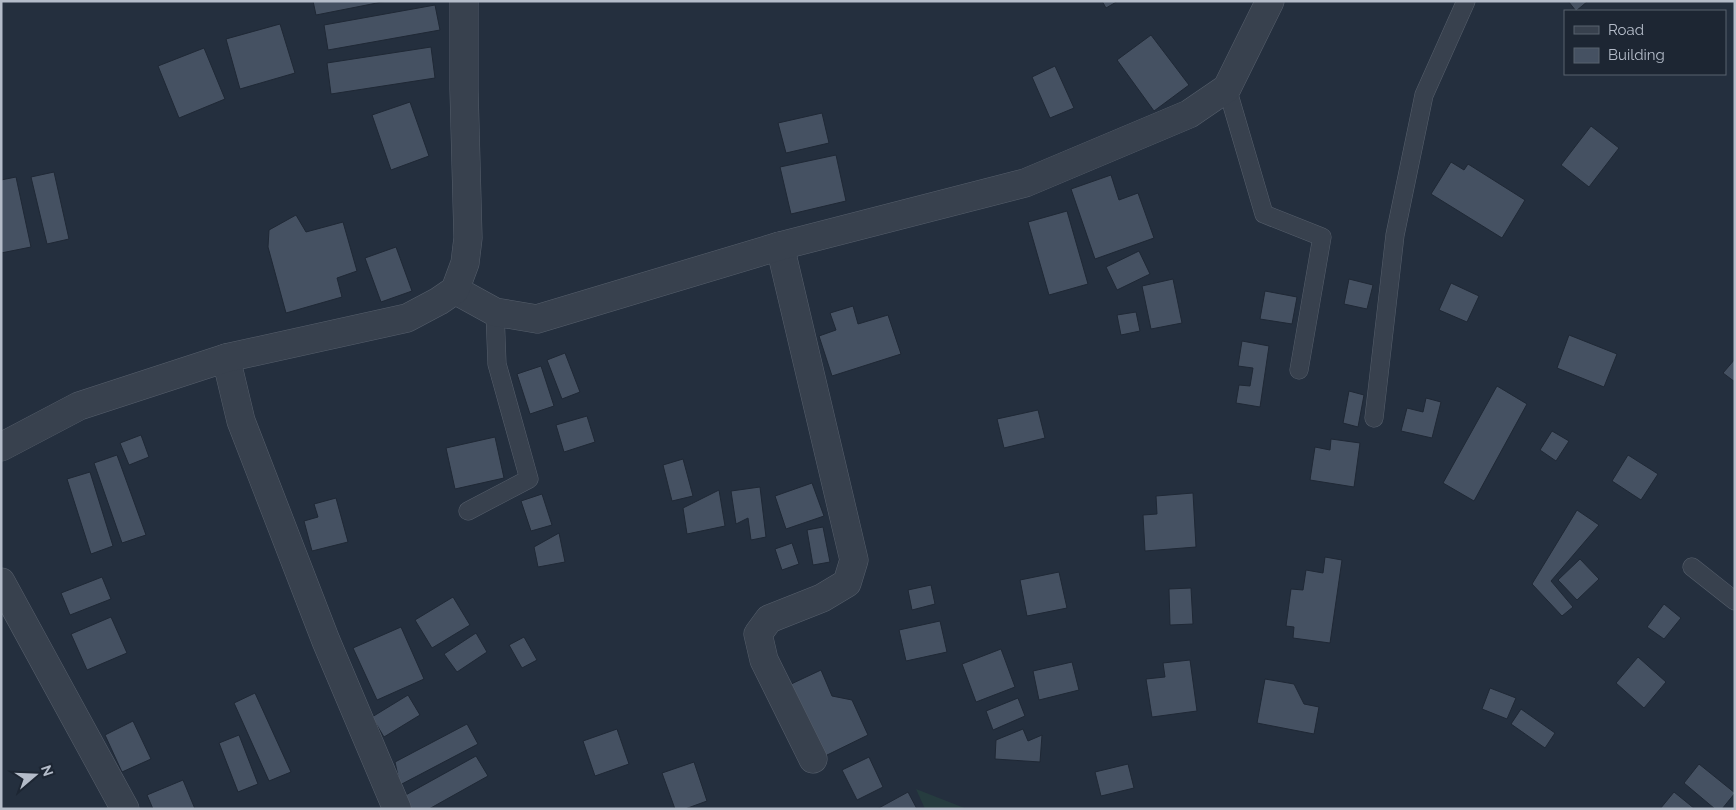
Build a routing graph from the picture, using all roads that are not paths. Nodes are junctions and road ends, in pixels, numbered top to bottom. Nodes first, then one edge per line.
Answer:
1 (464, 1) edge
2 (1270, 1) edge
3 (1466, 1) edge
4 (1227, 88) junction
5 (780, 246) junction
6 (455, 290) junction
7 (496, 312) junction
8 (226, 358) junction
9 (1299, 370) dead end
10 (1374, 418) dead end
11 (1, 446) edge
12 (468, 511) dead end
13 (1692, 567) dead end
14 (1, 582) edge
15 (1735, 601) edge
16 (813, 759) dead end
17 (125, 809) edge
18 (397, 809) edge

1 - 6 street
2 - 4 street
3 - 10 lane
4 - 5 street
4 - 9 lane
5 - 7 street
5 - 16 street
6 - 7 street
6 - 8 street
7 - 12 lane
8 - 11 street
8 - 18 street
13 - 15 lane
14 - 17 street

